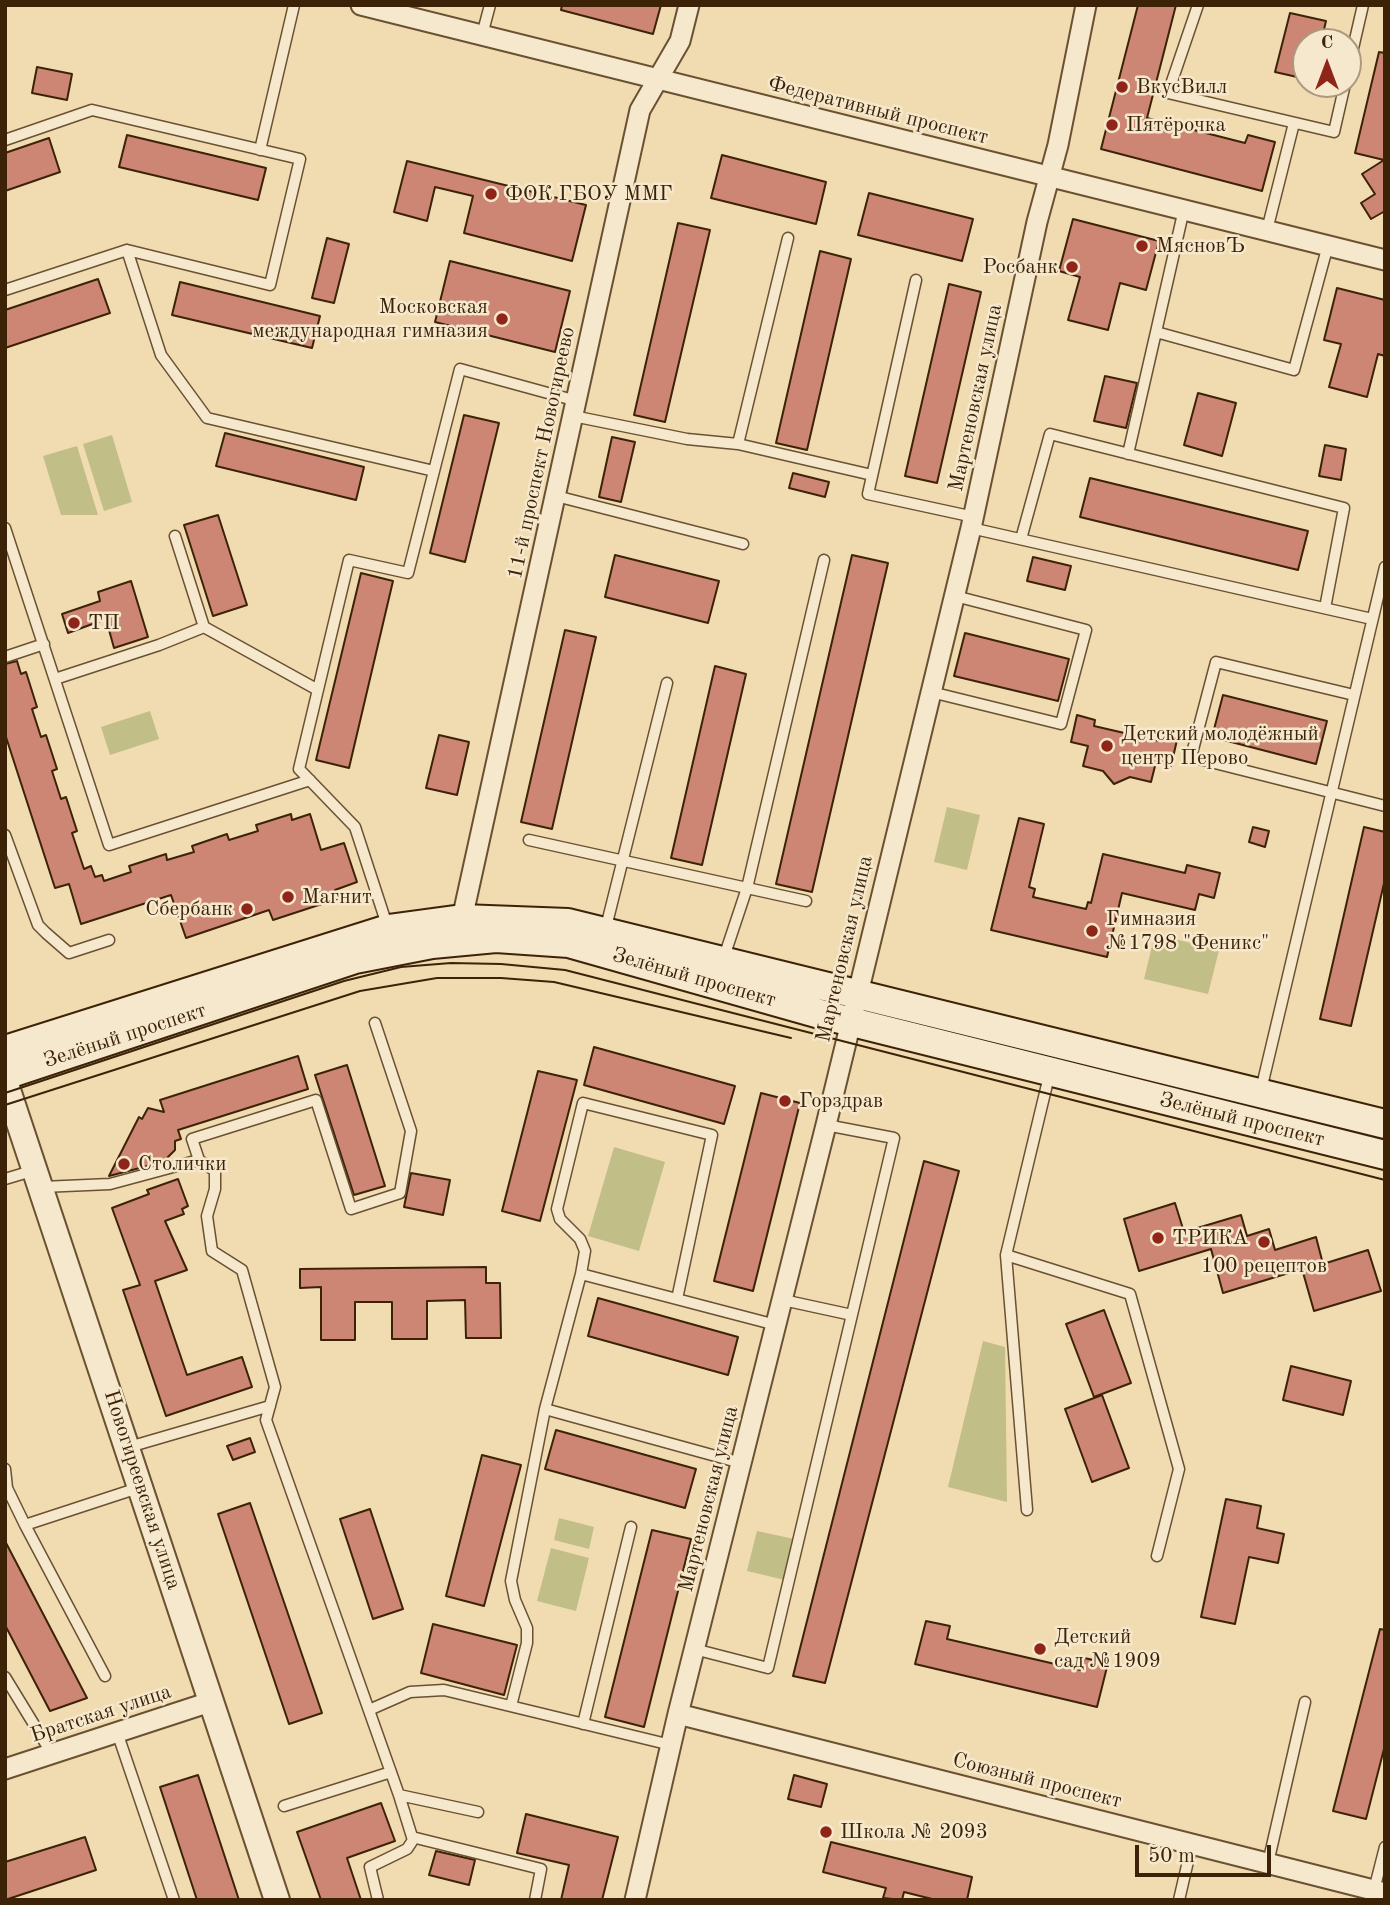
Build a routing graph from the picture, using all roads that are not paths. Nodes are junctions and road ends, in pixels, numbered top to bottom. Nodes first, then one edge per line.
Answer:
1 (294, 5) edge
2 (361, 5) edge
3 (489, 5) edge
4 (689, 5) edge
5 (1086, 5) edge
6 (1198, 5) edge
7 (1363, 5) edge
8 (1358, 28) edge
9 (482, 35) junction
10 (658, 79) junction
11 (1342, 98) edge
12 (1294, 123) junction
13 (5, 139) edge
14 (260, 150) junction
15 (1049, 177) junction
16 (1185, 209) junction
17 (1267, 230) junction
18 (789, 238) dead end
19 (1328, 245) junction
20 (127, 250) junction
21 (1385, 260) edge
22 (916, 280) dead end
23 (5, 289) edge
24 (1156, 332) junction
25 (575, 408) junction
26 (738, 444) junction
27 (1128, 453) junction
28 (434, 471) junction
29 (872, 475) junction
30 (556, 496) junction
31 (973, 522) junction
32 (5, 528) edge
33 (175, 536) dead end
34 (1021, 539) junction
35 (743, 544) dead end
36 (824, 560) dead end
37 (1385, 567) edge
38 (1382, 590) edge
39 (955, 596) junction
40 (1325, 608) junction
41 (1372, 619) junction
42 (204, 626) junction
43 (44, 644) junction
44 (5, 657) edge
45 (55, 679) junction
46 (667, 683) dead end
47 (318, 690) junction
48 (931, 692) junction
49 (1354, 695) junction
50 (310, 780) junction
51 (1331, 792) junction
52 (1385, 806) edge
53 (5, 835) edge
54 (529, 840) dead end
55 (622, 861) junction
56 (747, 888) junction
57 (806, 901) dead end
58 (463, 919) junction
59 (388, 929) junction
60 (605, 932) junction
61 (109, 940) dead end
62 (723, 961) junction
63 (857, 993) junction
64 (852, 1022) junction
65 (375, 1023) dead end
66 (5, 1050) edge
67 (1051, 1072) junction
68 (5, 1075) edge
69 (5, 1081) edge
70 (1260, 1094) junction
71 (1385, 1124) edge
72 (827, 1125) junction
73 (1385, 1155) edge
74 (199, 1160) junction
75 (38, 1178) junction
76 (5, 1179) edge
77 (1006, 1255) junction
78 (581, 1273) junction
79 (677, 1299) junction
80 (783, 1300) junction
81 (852, 1315) junction
82 (776, 1325) junction
83 (270, 1406) junction
84 (545, 1409) junction
85 (129, 1447) junction
86 (741, 1463) junction
87 (5, 1469) edge
88 (142, 1487) junction
89 (1027, 1510) dead end
90 (25, 1525) junction
91 (631, 1527) dead end
92 (1157, 1556) dead end
93 (694, 1649) junction
94 (106, 1676) dead end
95 (5, 1677) edge
96 (210, 1702) junction
97 (1305, 1702) dead end
98 (511, 1706) junction
99 (369, 1710) junction
100 (678, 1714) junction
101 (583, 1724) junction
102 (117, 1732) junction
103 (671, 1745) junction
104 (52, 1754) junction
105 (5, 1769) edge
106 (391, 1772) junction
107 (399, 1794) junction
108 (284, 1806) dead end
109 (478, 1812) dead end
110 (412, 1837) junction
111 (1192, 1844) junction
112 (1385, 1847) edge
113 (1268, 1863) junction
114 (1379, 1892) edge
115 (174, 1900) edge
116 (277, 1900) edge
117 (378, 1900) edge
118 (534, 1900) edge
119 (635, 1900) edge
120 (1179, 1900) edge

1 - 14 lane
2 - 9 street, Федеративный проспект
3 - 9 lane
4 - 10 street, 11-й проспект Новогиреево
5 - 15 street, Мартеновская улица
6 - 12 lane
7 - 8 lane
9 - 10 street, Федеративный проспект
10 - 15 street, Федеративный проспект
10 - 25 street, 11-й проспект Новогиреево
11 - 12 lane
12 - 17 lane
13 - 14 lane
14 - 20 lane
15 - 16 street, Федеративный проспект
15 - 31 street, Мартеновская улица
16 - 17 street, Федеративный проспект
16 - 24 lane
17 - 19 street, Федеративный проспект
18 - 26 lane
19 - 21 street, Федеративный проспект
19 - 24 lane
20 - 23 lane
20 - 28 lane
22 - 29 lane
24 - 27 lane
25 - 26 lane
25 - 28 lane
25 - 30 street, 11-й проспект Новогиреево
26 - 29 lane
27 - 34 lane
27 - 40 lane
28 - 47 lane
29 - 31 lane
30 - 35 lane
30 - 58 street, 11-й проспект Новогиреево
31 - 34 lane
31 - 39 street, Мартеновская улица
32 - 43 lane
33 - 42 lane
34 - 40 lane
36 - 56 lane
37 - 38 lane
38 - 41 lane
39 - 48 street, Мартеновская улица
39 - 48 lane
40 - 41 lane
41 - 49 lane
42 - 45 lane
42 - 47 lane
43 - 44 lane
43 - 45 lane
45 - 50 lane
46 - 55 lane
47 - 50 lane
48 - 63 street, Мартеновская улица
49 - 51 lane
49 - 51 lane
50 - 59 lane
51 - 52 lane
51 - 70 lane
53 - 61 lane
54 - 55 lane
55 - 56 lane
55 - 60 lane
56 - 57 lane
56 - 62 lane
58 - 59 main road, Зелёный проспект
58 - 60 main road, Зелёный проспект
59 - 66 main road, Зелёный проспект
60 - 62 main road, Зелёный проспект
62 - 63 main road, Зелёный проспект
63 - 64 street, Мартеновская улица
63 - 70 main road, Зелёный проспект
64 - 67 main road, Зелёный проспект
64 - 68 main road, Зелёный проспект
64 - 72 street, Мартеновская улица
65 - 74 lane
67 - 73 main road, Зелёный проспект
67 - 77 lane
69 - 75 street, Новогиреевская улица
70 - 71 main road, Зелёный проспект
72 - 80 street, Мартеновская улица
72 - 81 lane
74 - 75 lane
74 - 83 lane
75 - 76 lane
75 - 85 street, Новогиреевская улица
77 - 89 lane
77 - 92 lane
78 - 79 lane
78 - 79 lane
78 - 84 lane
79 - 82 lane
80 - 81 lane
80 - 82 street, Мартеновская улица
81 - 93 lane
82 - 86 street, Мартеновская улица
83 - 85 lane
83 - 99 lane
84 - 86 lane
84 - 98 lane
85 - 88 street, Новогиреевская улица
86 - 93 street, Мартеновская улица
87 - 90 lane
88 - 90 lane
88 - 96 street, Новогиреевская улица
90 - 94 lane
91 - 101 lane
93 - 100 street, Мартеновская улица
95 - 104 lane
96 - 102 street, Братская улица
96 - 116 street, Новогиреевская улица
97 - 113 lane
98 - 99 lane
98 - 101 lane
99 - 106 lane
100 - 103 street, Мартеновская улица
100 - 111 street, Союзный проспект
101 - 103 lane
102 - 104 street, Братская улица
102 - 115 lane
103 - 119 street, Мартеновская улица
104 - 105 street, Братская улица
106 - 107 lane
106 - 108 lane
107 - 109 lane
107 - 110 lane
110 - 117 lane
110 - 118 lane
111 - 113 street, Союзный проспект
111 - 120 lane
112 - 114 lane
113 - 114 street, Союзный проспект

